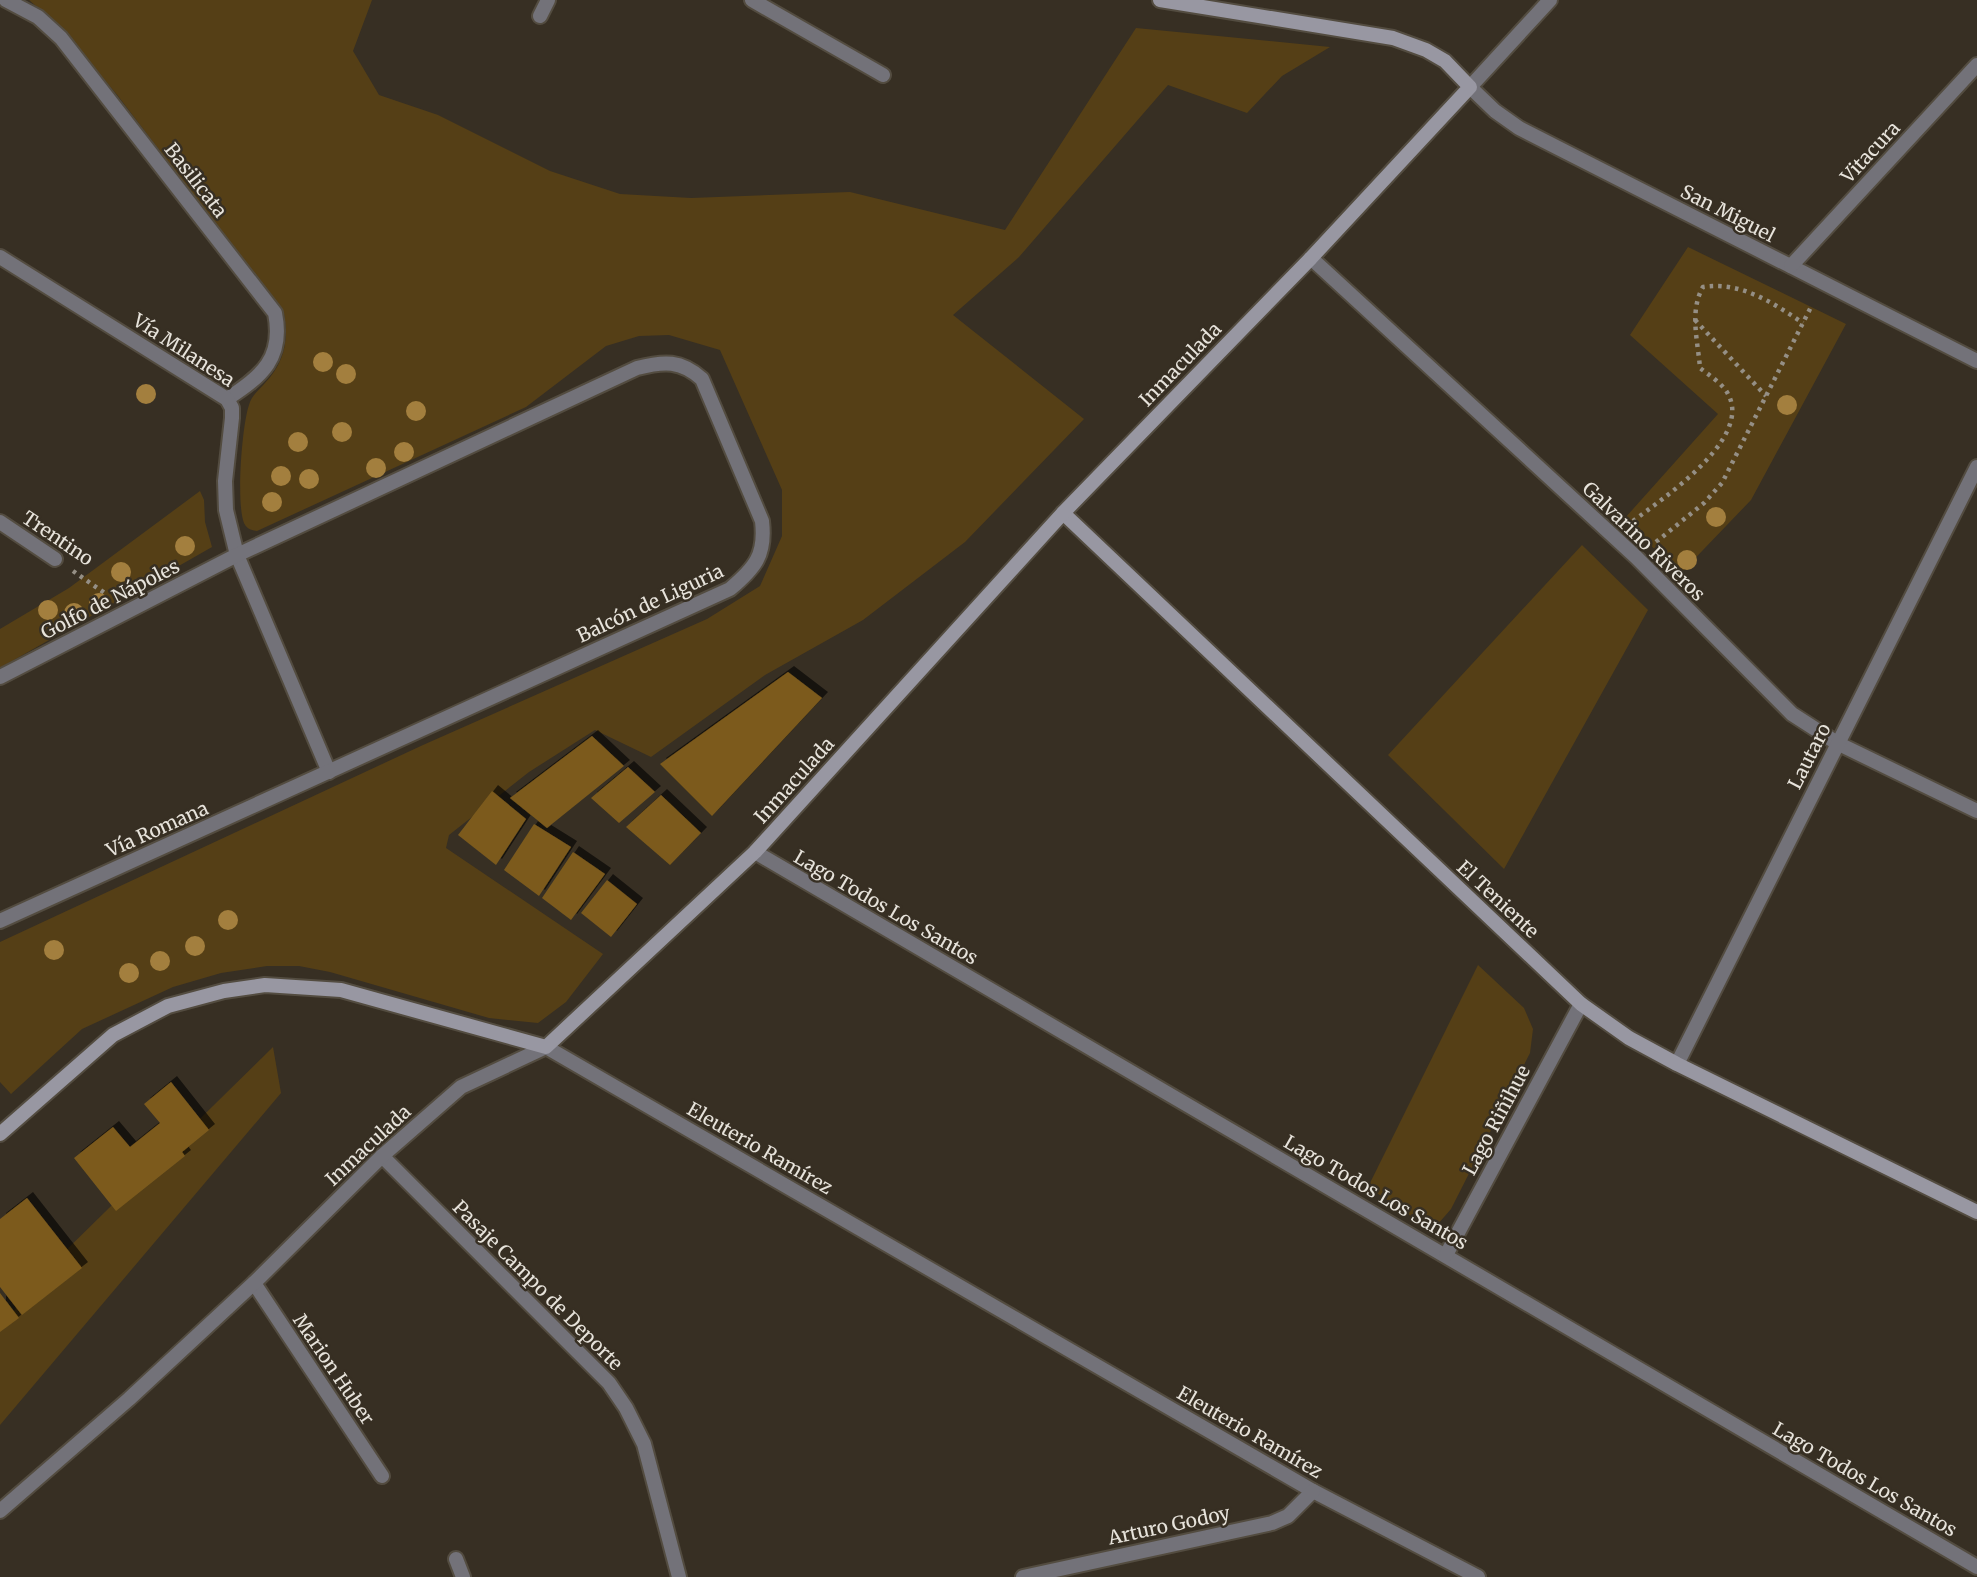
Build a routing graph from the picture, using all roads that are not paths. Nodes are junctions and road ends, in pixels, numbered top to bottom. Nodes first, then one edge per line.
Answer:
1 (6, 0) edge
2 (548, 0) edge
3 (752, 0) edge
4 (1160, 0) edge
5 (1550, 0) edge
6 (540, 16) dead end
7 (1977, 65) edge
8 (883, 75) dead end
9 (1470, 87) junction
10 (0, 257) edge
11 (1311, 258) junction
12 (1791, 266) junction
13 (1977, 361) edge
14 (227, 399) junction
15 (1977, 467) edge
16 (1063, 513) junction
17 (0, 522) edge
18 (237, 555) junction
19 (55, 559) road end
20 (0, 677) edge
21 (1837, 743) junction
22 (329, 772) junction
23 (1977, 811) edge
24 (755, 852) junction
25 (0, 921) edge
26 (1581, 1004) junction
27 (546, 1047) junction
28 (1677, 1064) junction
29 (0, 1134) edge
30 (382, 1156) junction
31 (1977, 1212) edge
32 (1446, 1255) junction
33 (254, 1283) junction
34 (382, 1476) dead end
35 (1313, 1491) junction
36 (0, 1510) edge
37 (456, 1559) dead end
38 (1977, 1567) edge
39 (463, 1577) edge
40 (679, 1577) edge
41 (1023, 1577) edge
42 (1478, 1577) edge

1 - 14 street, Basilicata
2 - 6 street
3 - 8 street
4 - 9 street
5 - 9 street, Inmaculada
7 - 12 street, Vitacura
9 - 11 street, Inmaculada
9 - 12 street, San Miguel
10 - 14 street, Vía Milanesa
11 - 16 street, Inmaculada
11 - 21 street, Galvarino Riveros
12 - 13 street, San Miguel
14 - 18 street, Vía Milanesa
15 - 21 street, Lautaro
16 - 24 street, Inmaculada
16 - 26 street, El Teniente
17 - 19 street, Trentino
18 - 20 street, Golfo de Nápoles
18 - 22 street, Vía Milanesa
18 - 22 street, Balcón de Liguria
21 - 23 street, Galvarino Riveros
21 - 28 street, Lautaro
22 - 25 street, Vía Romana
24 - 27 street, Inmaculada
24 - 32 street, Lago Todos Los Santos
26 - 28 street, El Teniente
26 - 32 street, Lago Riñihue
27 - 29 street, Eleuterio Ramírez
27 - 30 street, Inmaculada
27 - 35 street, Eleuterio Ramírez
28 - 31 street, El Teniente
30 - 33 street, Inmaculada
30 - 40 street, Pasaje Campo de Deporte
32 - 38 street, Lago Todos Los Santos
33 - 34 street, Marion Huber
33 - 36 street, Inmaculada
35 - 41 street, Arturo Godoy
35 - 42 street, Eleuterio Ramírez
37 - 39 street

